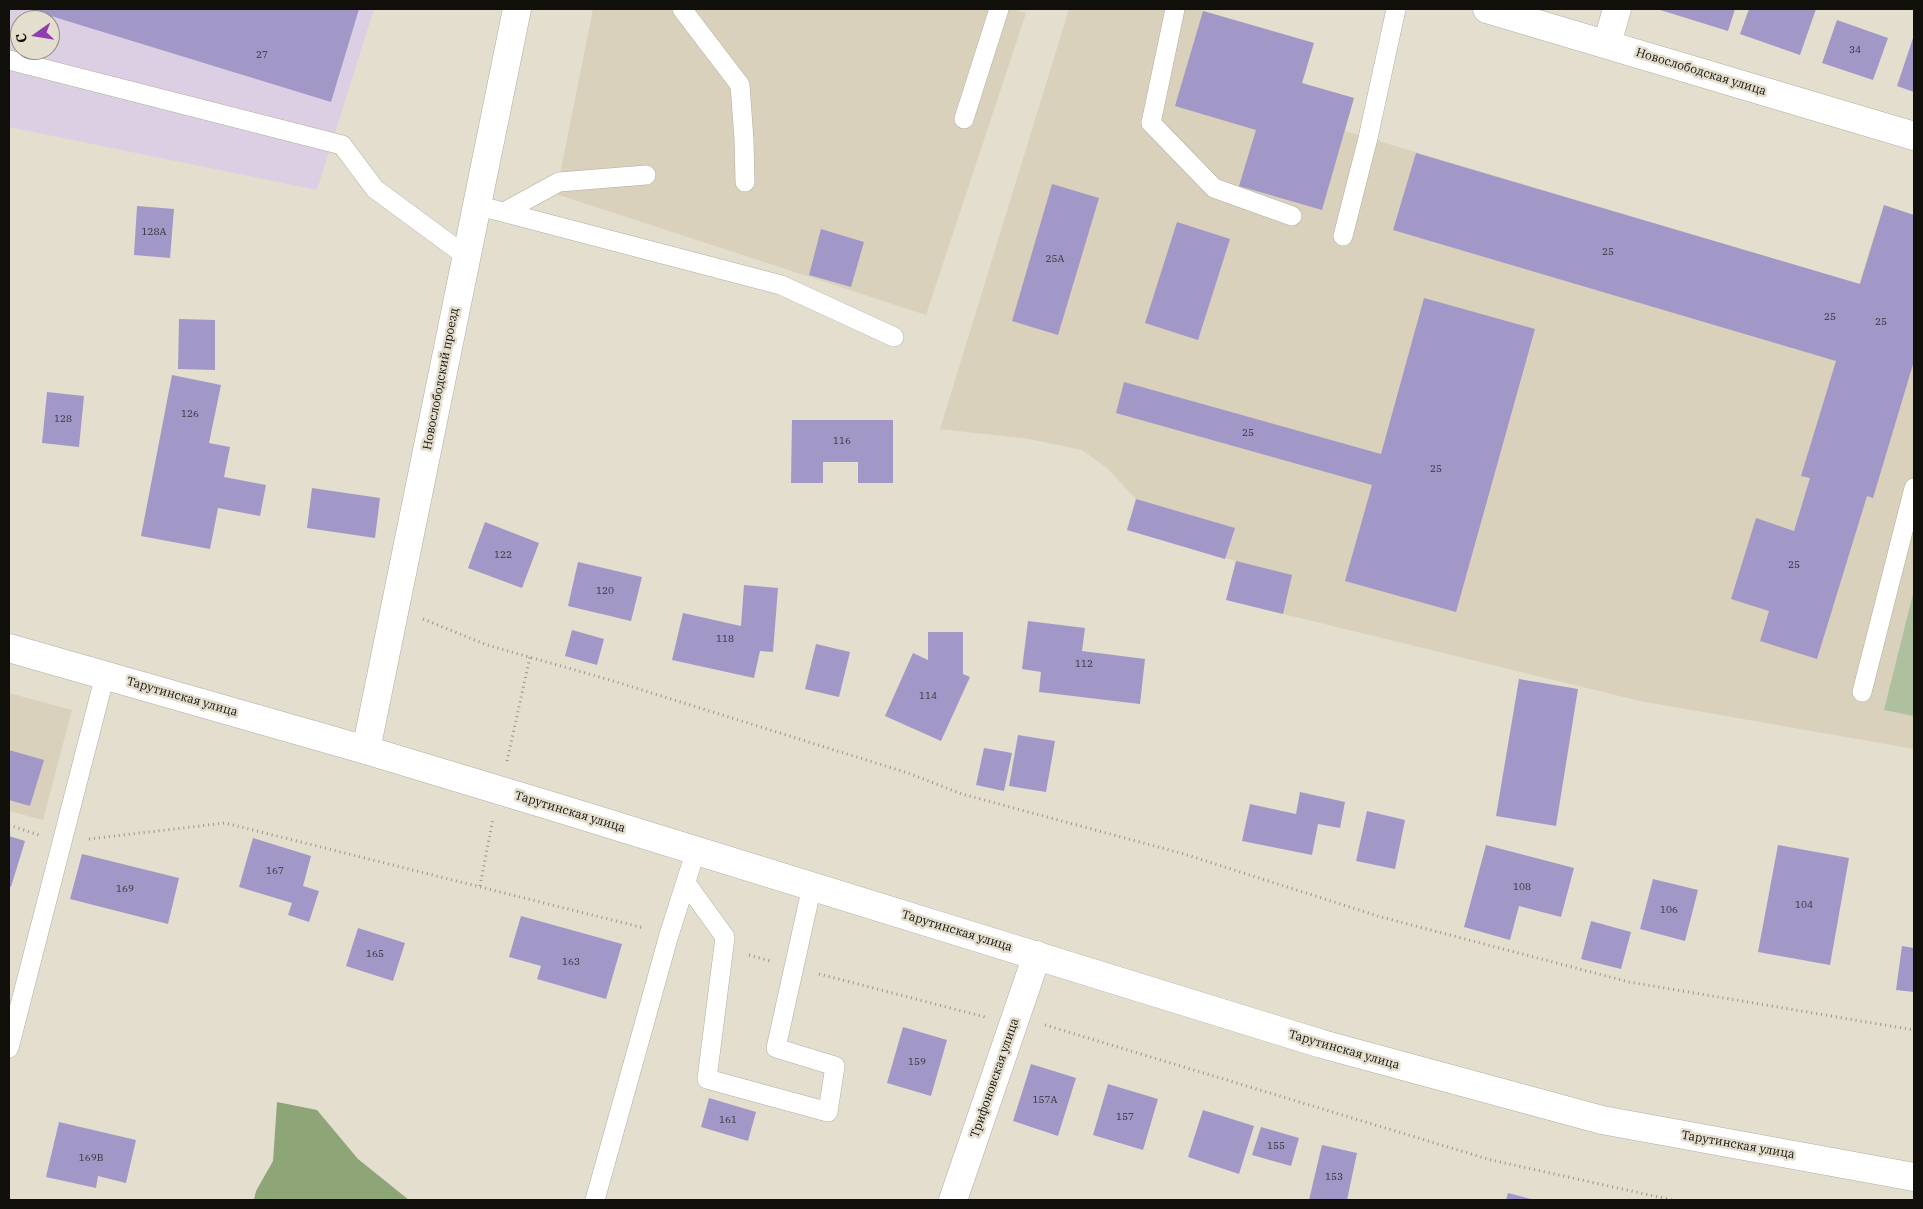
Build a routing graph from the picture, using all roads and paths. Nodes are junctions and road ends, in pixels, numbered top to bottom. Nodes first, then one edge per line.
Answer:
1 (517, 9) edge
2 (682, 9) edge
3 (999, 9) edge
4 (1176, 9) edge
5 (1396, 9) edge
6 (1487, 9) edge
7 (1617, 9) edge
8 (1607, 44) junction
9 (9, 60) edge
10 (964, 119) dead end
11 (1914, 136) edge
12 (646, 175) dead end
13 (745, 182) dead end
14 (476, 205) junction
15 (504, 212) junction
16 (1292, 216) dead end
17 (1343, 236) dead end
18 (466, 256) junction
19 (894, 337) dead end
20 (1914, 488) edge
21 (418, 617) dead end
22 (9, 648) edge
23 (530, 657) junction
24 (105, 675) junction
25 (1862, 692) dead end
26 (513, 738) dead end
27 (366, 750) junction
28 (9, 825) edge
29 (62, 842) junction
30 (696, 850) junction
31 (686, 883) junction
32 (480, 886) dead end
33 (812, 886) junction
34 (1037, 955) junction
35 (1016, 1016) junction
36 (1914, 1030) edge
37 (9, 1048) edge
38 (1914, 1177) edge
39 (595, 1200) edge
40 (953, 1200) edge
41 (1672, 1200) edge

1 - 14 main road, Новослободский проезд
2 - 13 lane
3 - 10 lane
4 - 16 lane
5 - 17 lane
6 - 8 main road, Новослободская улица
7 - 8 main road
8 - 11 main road, Новослободская улица
9 - 18 lane
12 - 15 lane
14 - 15 lane
14 - 18 main road, Новослободский проезд
15 - 19 lane
18 - 27 main road, Новослободский проезд
20 - 25 lane
21 - 23 path
22 - 24 main road, Тарутинская улица
23 - 26 path
23 - 36 path
24 - 27 main road, Тарутинская улица
24 - 29 lane
27 - 30 main road, Тарутинская улица
28 - 29 path
29 - 32 path
29 - 37 lane
30 - 31 lane
30 - 33 main road, Тарутинская улица
31 - 33 lane
31 - 39 lane
33 - 34 main road, Тарутинская улица
34 - 35 main road, Трифоновская улица
34 - 38 main road, Тарутинская улица
35 - 40 main road, Трифоновская улица
35 - 41 path

